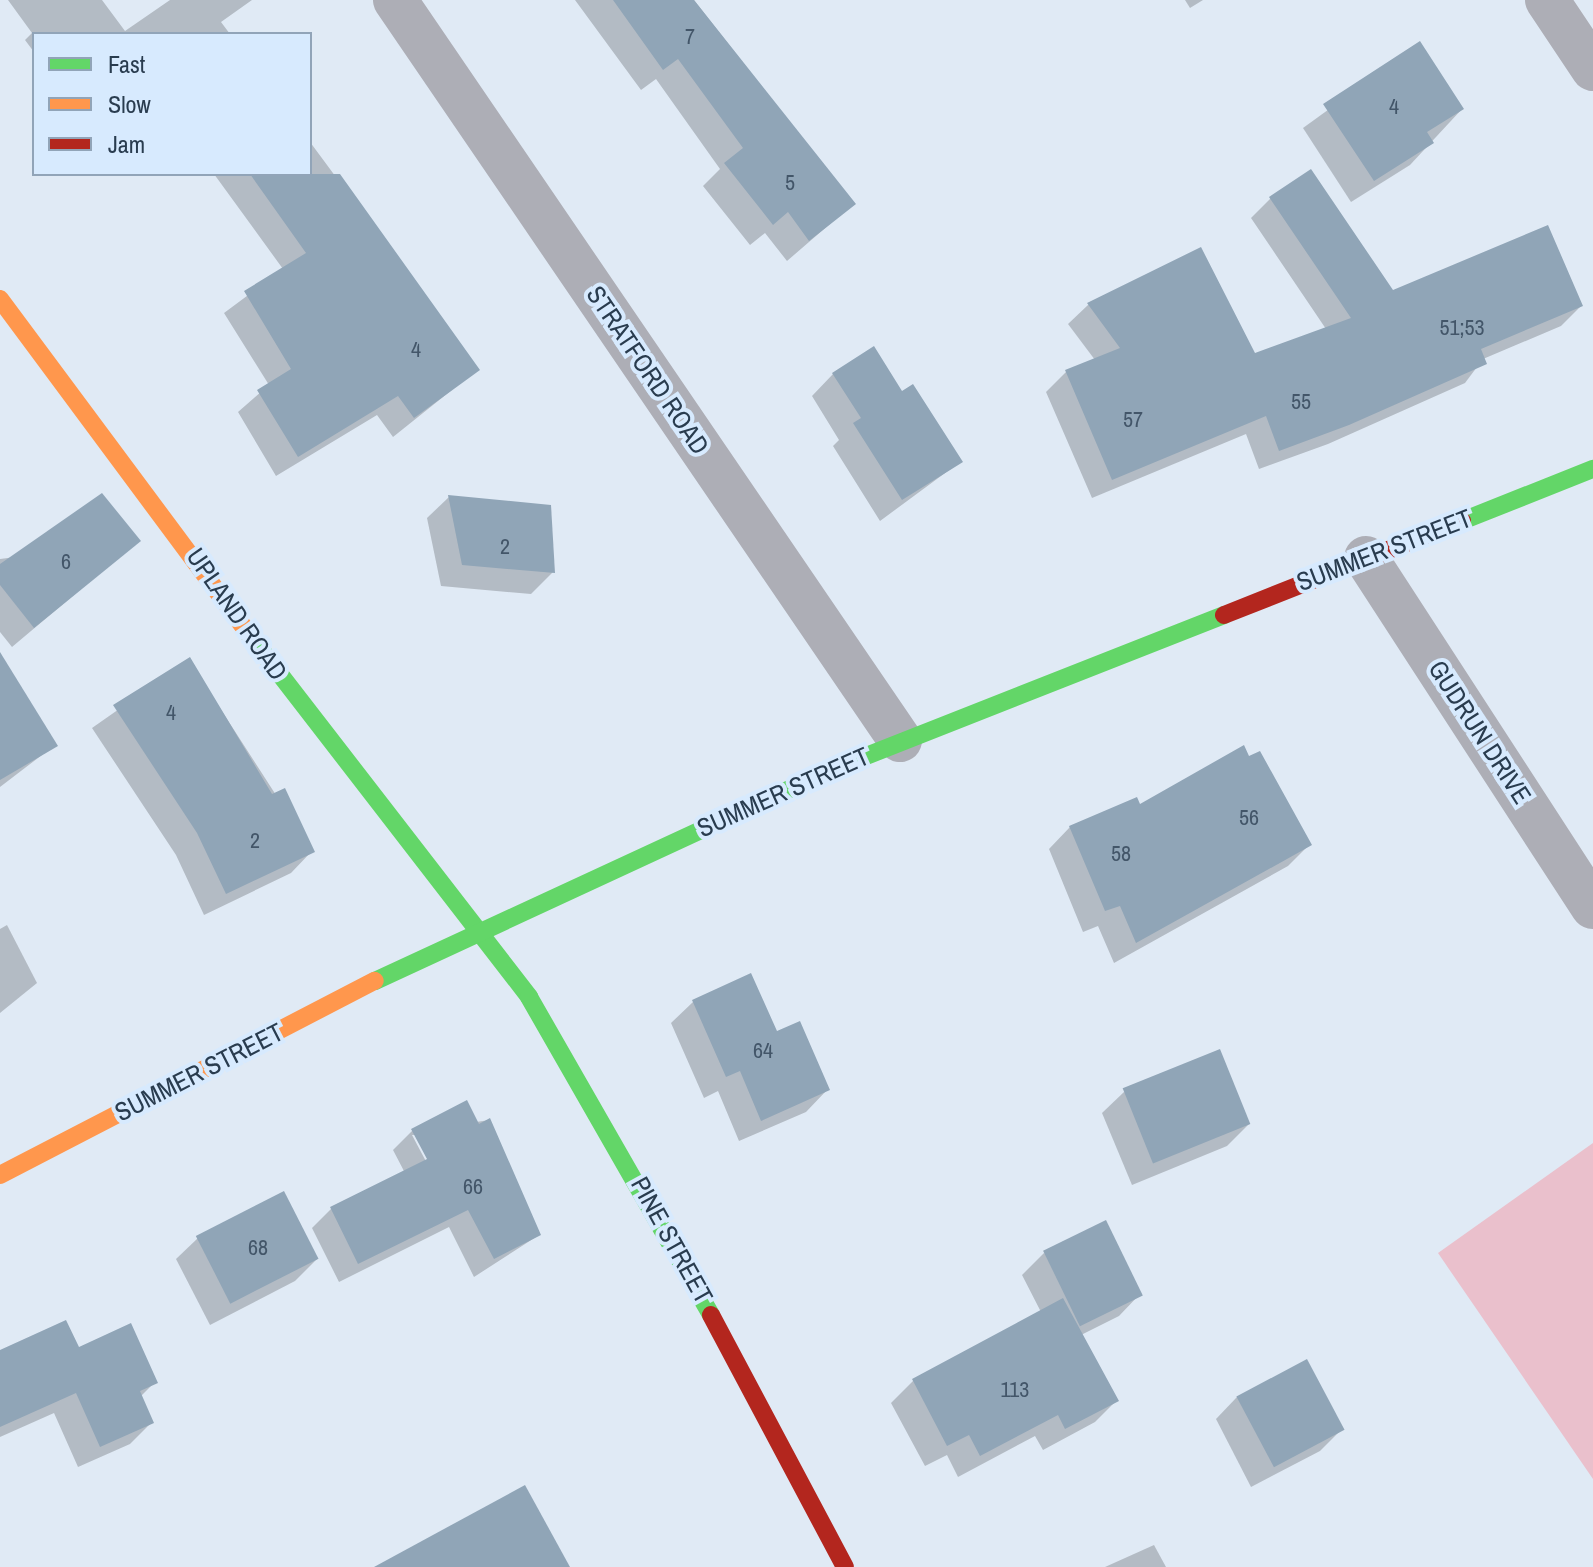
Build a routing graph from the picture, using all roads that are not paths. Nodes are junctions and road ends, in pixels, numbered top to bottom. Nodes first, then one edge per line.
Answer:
1 (395, 0) edge
2 (1547, 0) edge
3 (1593, 69) edge
4 (0, 299) edge
5 (1593, 469) edge
6 (1366, 558) junction
7 (900, 740) junction
8 (1593, 907) edge
9 (474, 929) junction
10 (0, 1175) edge
11 (845, 1567) edge

1 - 7 street, STRATFORD ROAD
2 - 3 street
4 - 9 street, UPLAND ROAD
5 - 6 street, SUMMER STREET
6 - 7 street, SUMMER STREET
6 - 8 street, GUDRUN DRIVE
7 - 9 street, SUMMER STREET
9 - 10 street, SUMMER STREET
9 - 11 street, PINE STREET

